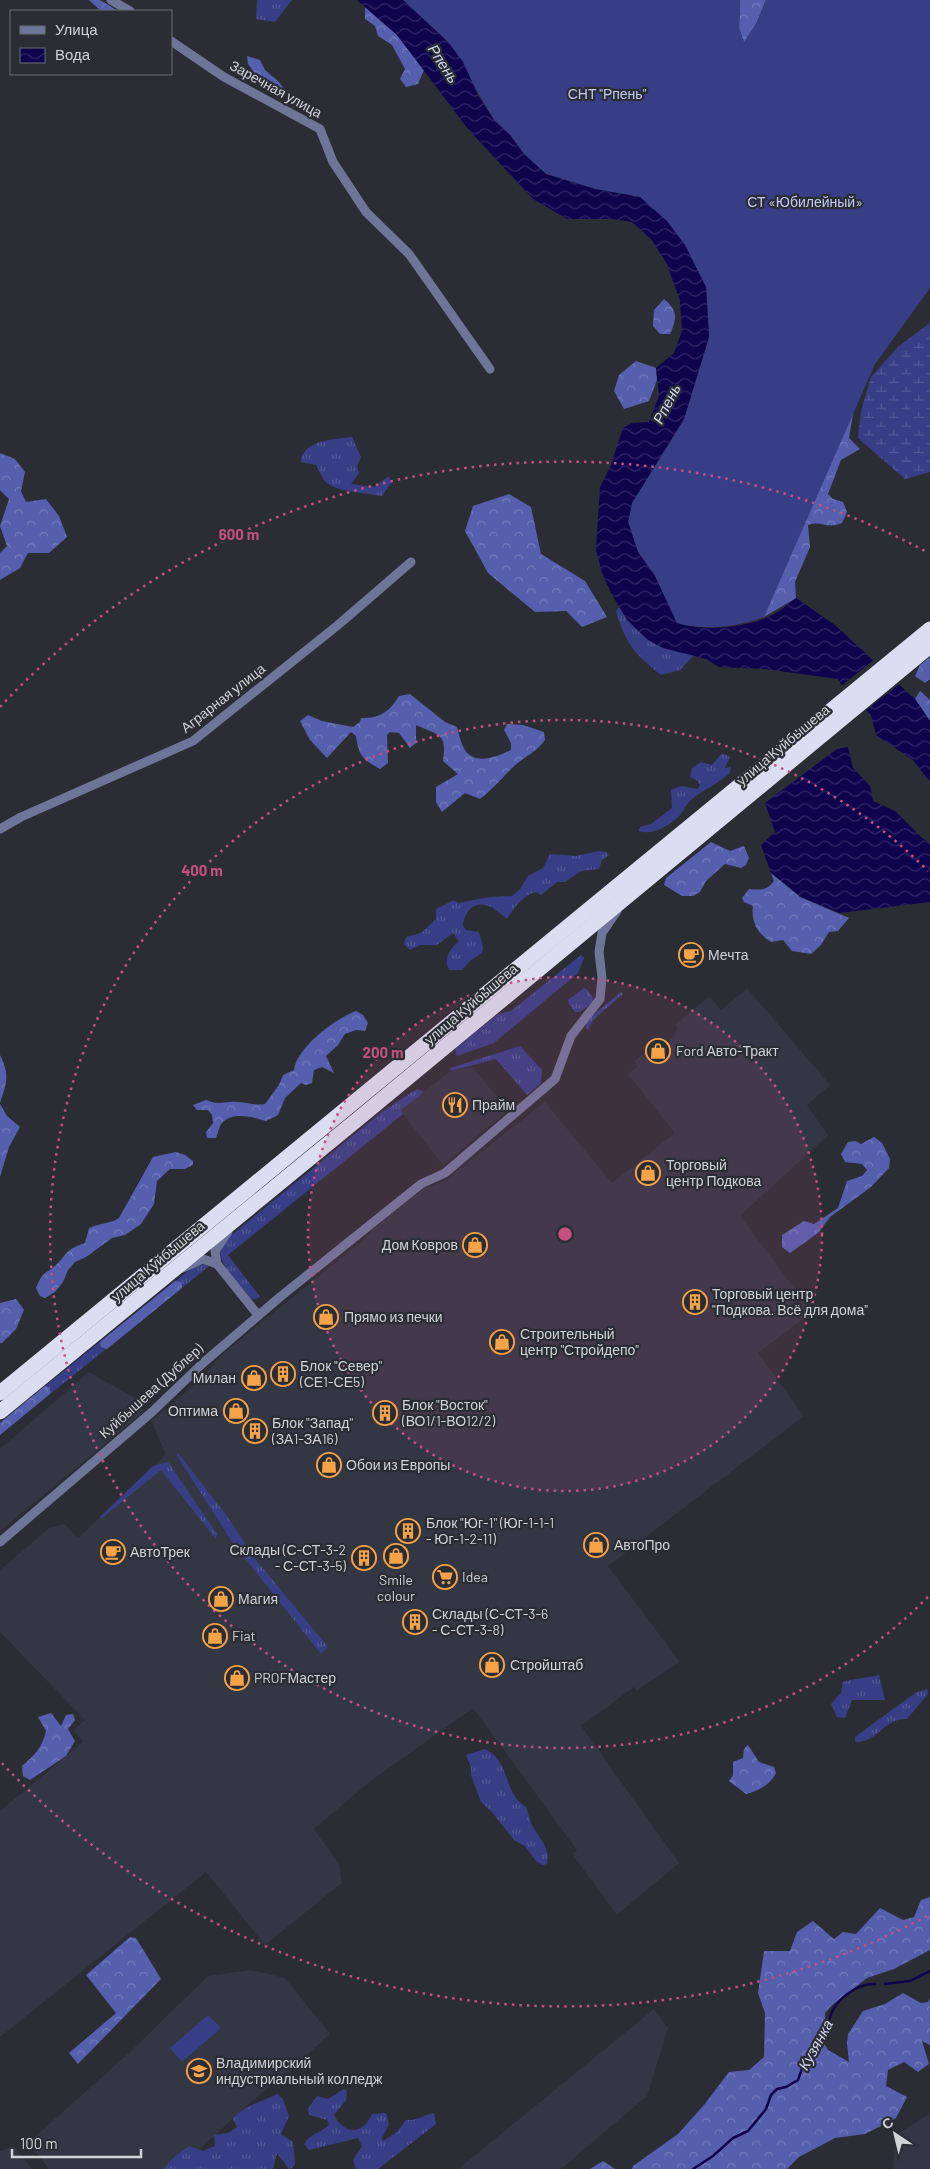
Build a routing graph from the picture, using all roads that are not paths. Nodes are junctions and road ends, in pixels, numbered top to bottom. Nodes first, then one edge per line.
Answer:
1 (111, 0) edge
2 (128, 10) edge
3 (172, 42) edge
4 (490, 370) dead end
5 (411, 562) dead end
6 (930, 629) edge
7 (930, 646) edge
8 (897, 664) junction
9 (842, 709) junction
10 (0, 829) edge
11 (643, 884) junction
12 (253, 1204) junction
13 (217, 1264) junction
14 (157, 1283) junction
15 (258, 1315) junction
16 (0, 1393) edge
17 (0, 1412) edge
18 (0, 1542) edge

1 - 2 street
3 - 4 street, Заречная улица
5 - 10 street, Аграрная улица
6 - 8 highway
7 - 8 highway
8 - 9 highway
9 - 11 highway, улица Куйбышева
9 - 16 highway, улица Куйбышева
11 - 12 highway, улица Куйбышева
11 - 15 street, Куйбышева (Дублер)
12 - 13 street
12 - 14 highway, улица Куйбышева
13 - 14 street
13 - 15 street
14 - 17 highway, улица Куйбышева
15 - 18 street, Куйбышева (Дублер)

